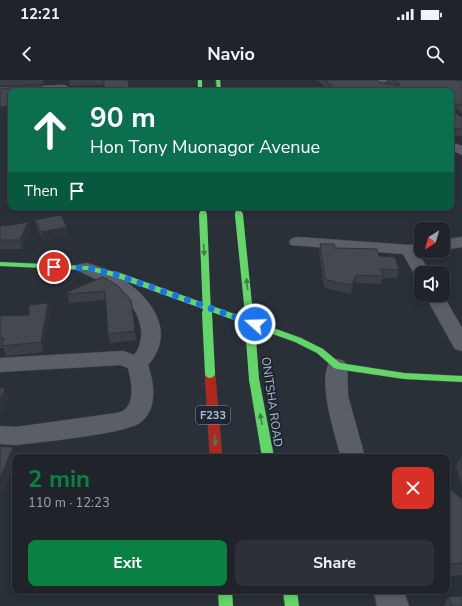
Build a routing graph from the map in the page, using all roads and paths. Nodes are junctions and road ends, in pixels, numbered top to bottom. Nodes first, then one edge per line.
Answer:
1 (383, 80) edge
2 (64, 86) edge
3 (38, 88) edge
4 (386, 88) edge
5 (203, 210) edge
6 (238, 210) edge
7 (297, 242) dead end
8 (462, 242) edge
9 (450, 244) edge
10 (414, 249) edge
11 (0, 264) edge
12 (88, 268) junction
13 (438, 302) edge
14 (462, 345) edge
15 (130, 361) junction
16 (0, 364) edge
17 (337, 366) junction
18 (462, 379) edge
19 (0, 435) edge
20 (216, 454) edge
21 (267, 454) edge
22 (352, 454) edge
23 (225, 594) edge
24 (290, 594) edge
25 (390, 594) edge
26 (226, 606) edge
27 (292, 606) edge
28 (393, 606) edge

1 - 4 street
2 - 3 street
5 -> 20 main road, F233, bridge
21 -> 6 main road, ONITSHA ROAD, bridge
7 - 10 street
8 - 9 street
11 - 12 main road
12 - 15 street
12 - 17 main road
13 - 14 street
15 - 16 street
15 - 19 street
17 - 18 main road
17 - 22 street
23 - 26 main road
24 - 27 main road
25 - 28 street

